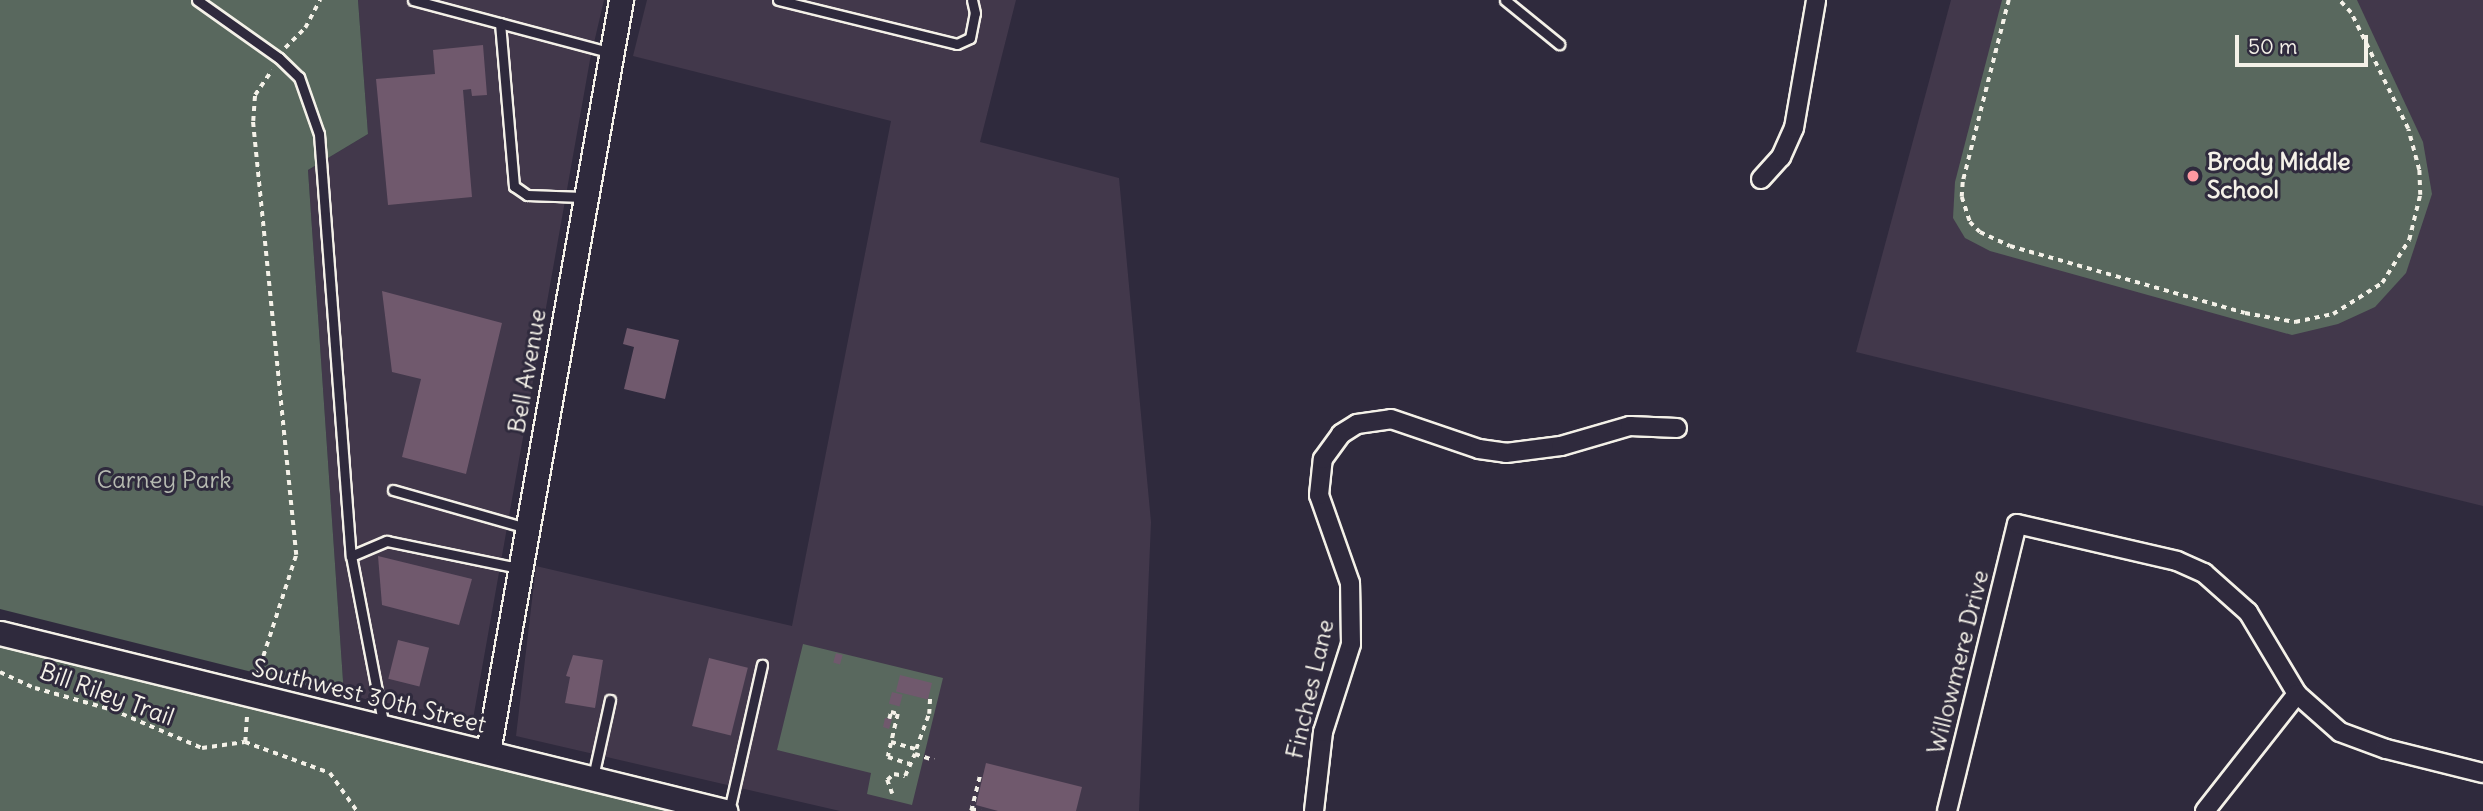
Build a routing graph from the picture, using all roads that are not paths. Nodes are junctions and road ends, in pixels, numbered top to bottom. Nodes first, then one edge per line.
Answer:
1 (197, 0) edge
2 (413, 0) edge
3 (621, 0) edge
4 (778, 0) edge
5 (972, 0) edge
6 (1505, 0) edge
7 (1816, 0) edge
8 (500, 23) junction
9 (1559, 44) dead end
10 (608, 52) junction
11 (1761, 179) dead end
12 (583, 197) junction
13 (1677, 428) dead end
14 (393, 490) dead end
15 (526, 528) junction
16 (351, 556) junction
17 (519, 568) junction
18 (0, 633) edge
19 (762, 665) dead end
20 (2297, 694) junction
21 (610, 700) dead end
22 (384, 727) junction
23 (488, 752) junction
24 (2483, 773) edge
25 (593, 778) junction
26 (727, 811) edge
27 (1314, 811) edge
28 (1947, 811) edge
29 (2205, 811) edge

1 - 16 lane
2 - 8 lane
3 - 10 street, Bell Avenue
4 - 5 lane
6 - 9 lane
7 - 11 street
8 - 10 lane
8 - 12 lane
10 - 12 street, Bell Avenue
12 - 15 street, Bell Avenue
13 - 27 street, Finches Lane
14 - 15 lane
15 - 17 street, Bell Avenue
16 - 17 lane
16 - 22 lane
17 - 23 street, Bell Avenue
18 - 22 street, Southwest 30th Street
19 - 26 lane
20 - 24 street
20 - 28 street, Willowmere Drive
20 - 29 street
21 - 25 lane
22 - 23 street, Southwest 30th Street
23 - 25 street, Southwest 30th Street
25 - 26 street, Southwest 30th Street

